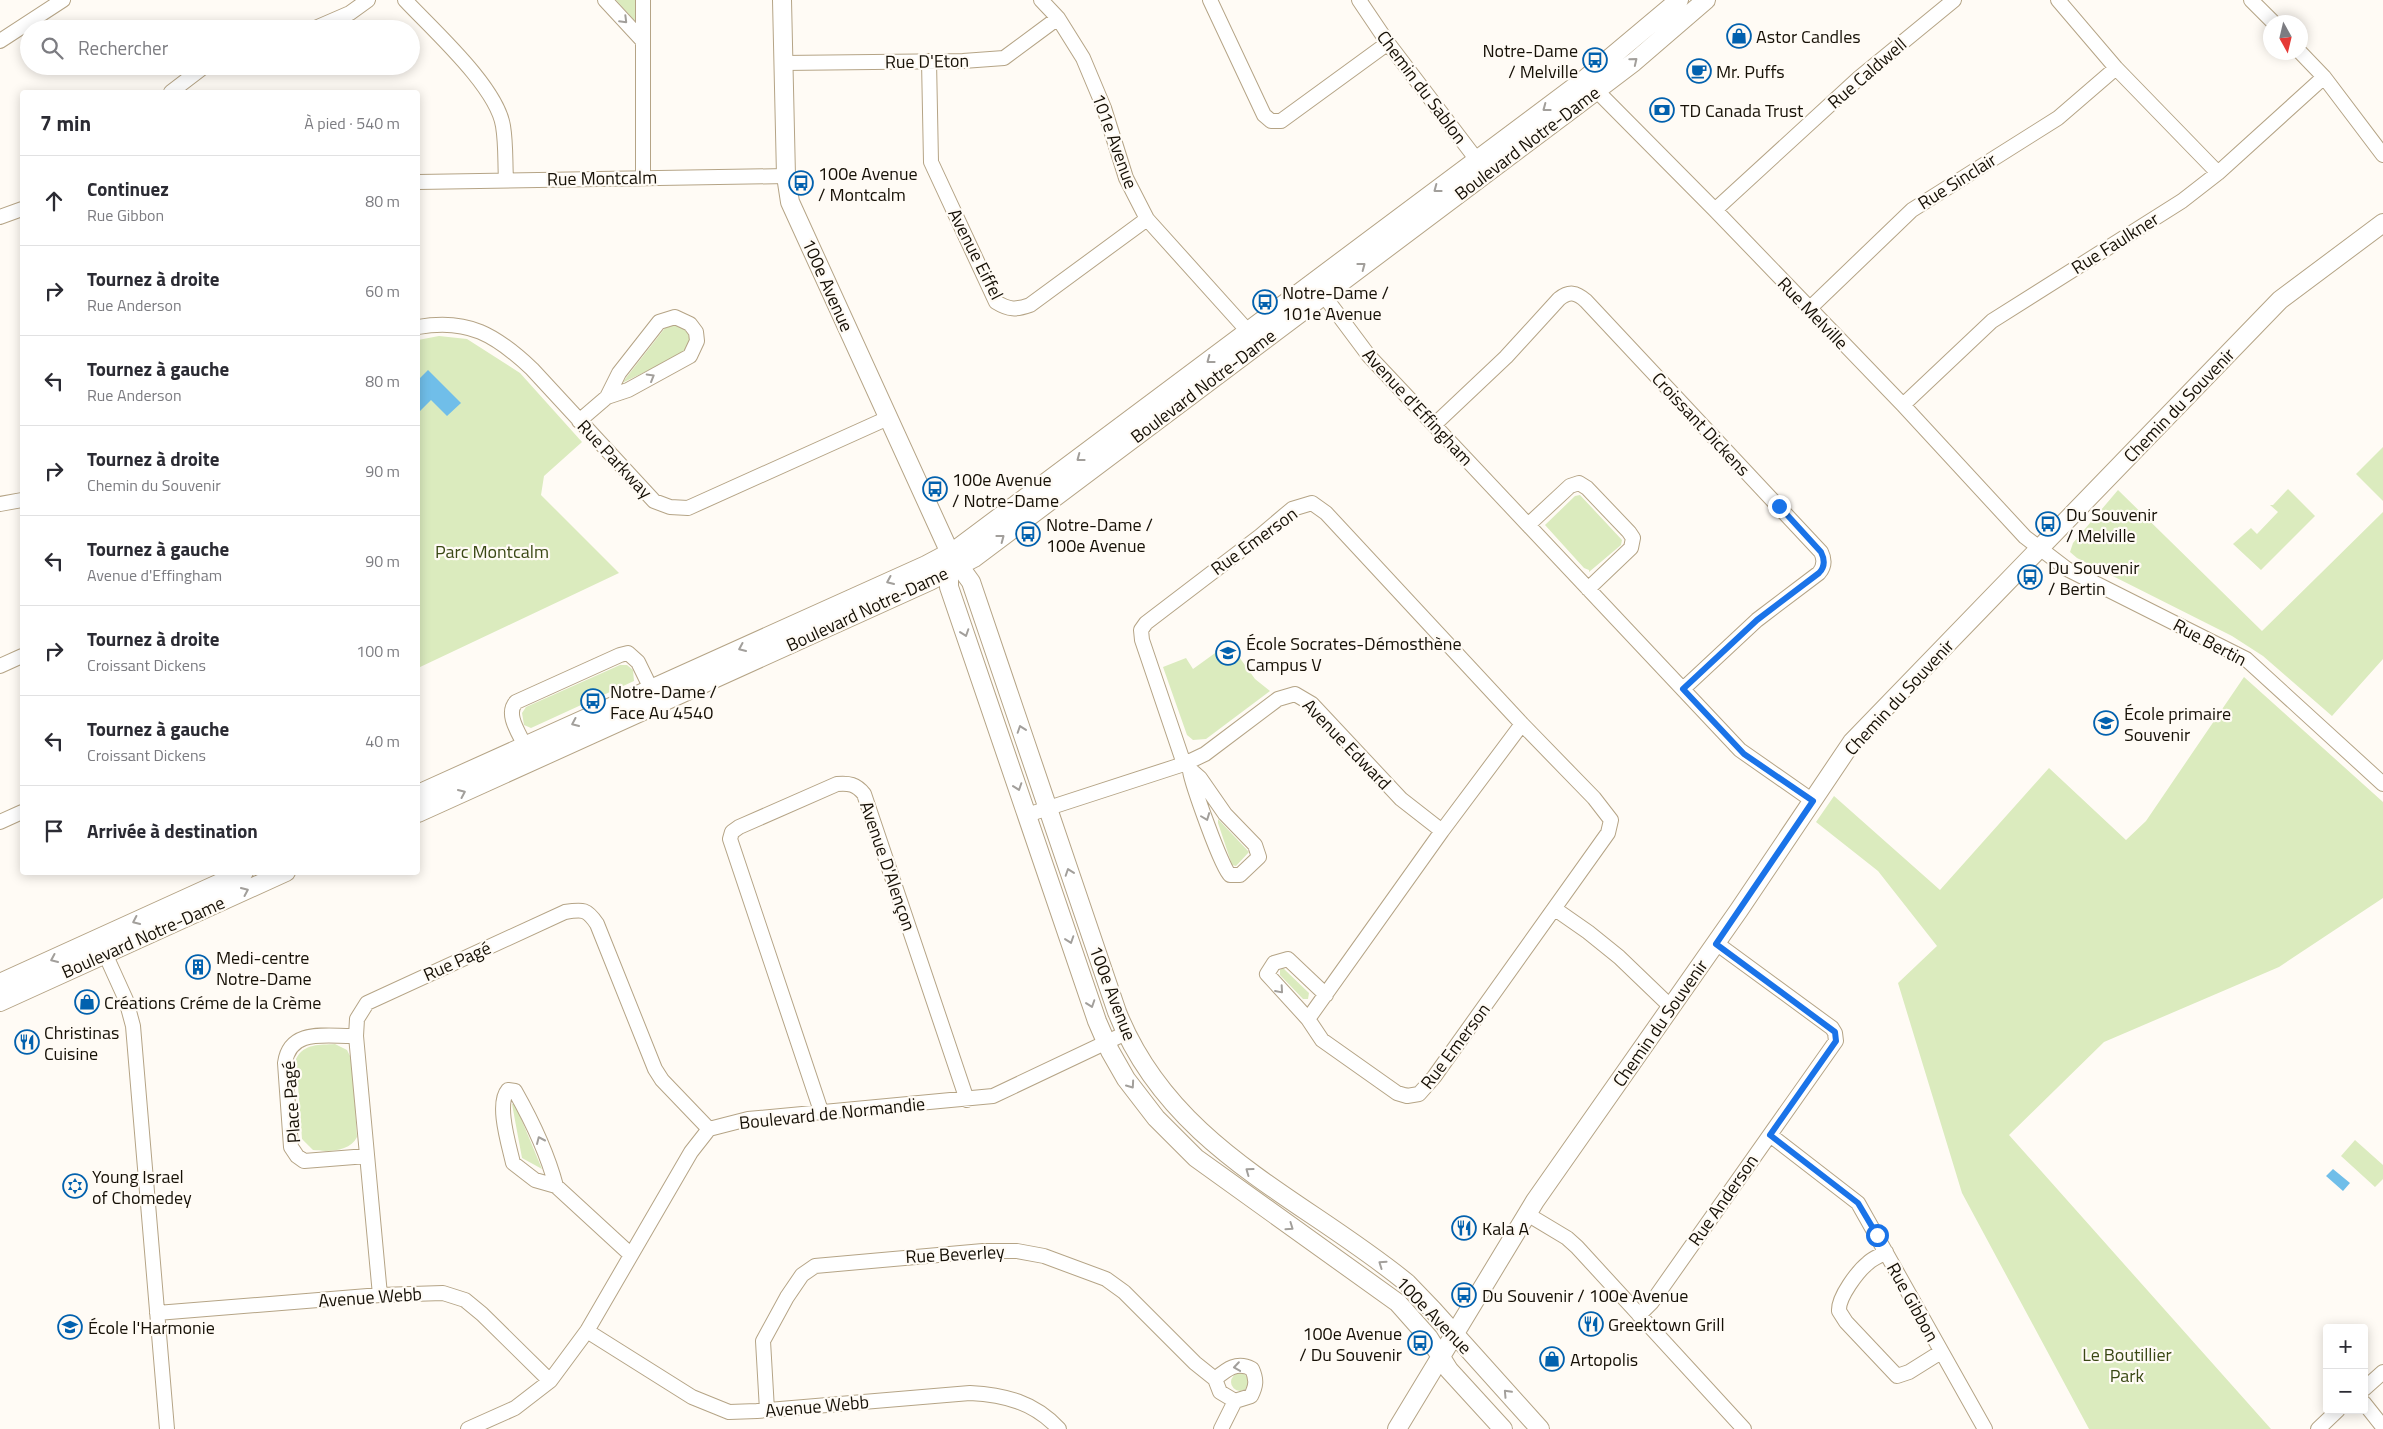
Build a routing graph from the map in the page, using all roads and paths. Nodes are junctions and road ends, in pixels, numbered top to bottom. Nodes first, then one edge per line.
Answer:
1 (63, 0) edge
2 (368, 0) edge
3 (405, 0) edge
4 (605, 0) edge
5 (642, 0) edge
6 (782, 0) edge
7 (1041, 0) edge
8 (1210, 0) edge
9 (1359, 0) edge
10 (1679, 0) edge
11 (1954, 0) edge
12 (2058, 0) edge
13 (2251, 0) edge
14 (1694, 4) edge
15 (2266, 15) edge
16 (1058, 18) junction
17 (32, 20) edge
18 (334, 20) edge
19 (20, 28) edge
20 (642, 40) junction
21 (0, 41) edge
22 (1388, 43) junction
23 (2308, 60) edge
24 (929, 61) junction
25 (784, 63) junction
26 (2116, 68) junction
27 (193, 75) edge
28 (2324, 77) junction
29 (1590, 85) junction
30 (174, 90) edge
31 (2383, 154) edge
32 (1481, 166) junction
33 (2218, 173) junction
34 (786, 176) junction
35 (643, 178) junction
36 (506, 180) junction
37 (420, 182) edge
38 (20, 209) edge
39 (1715, 210) junction
40 (0, 217) edge
41 (1147, 219) junction
42 (2383, 223) edge
43 (1319, 288) junction
44 (1809, 309) junction
45 (420, 327) edge
46 (1254, 337) junction
47 (607, 397) junction
48 (1903, 405) junction
49 (888, 418) junction
50 (579, 421) junction
51 (1434, 424) junction
52 (20, 500) edge
53 (0, 504) edge
54 (1528, 525) junction
55 (2039, 549) junction
56 (953, 564) junction
57 (1588, 588) junction
58 (20, 657) edge
59 (0, 666) edge
60 (1683, 689) junction
61 (654, 697) junction
62 (1522, 724) junction
63 (525, 746) junction
64 (1187, 767) junction
65 (2383, 784) edge
66 (420, 793) edge
67 (1813, 801) junction
68 (1048, 808) junction
69 (420, 812) edge
70 (20, 813) edge
71 (1027, 815) junction
72 (0, 822) edge
73 (1442, 831) junction
74 (238, 875) edge
75 (279, 875) edge
76 (1555, 909) junction
77 (1716, 944) junction
78 (102, 946) junction
79 (0, 983) edge
80 (1326, 996) junction
81 (0, 1002) edge
82 (1670, 1006) junction
83 (1308, 1019) junction
84 (1126, 1033) junction
85 (356, 1036) junction
86 (1106, 1043) junction
87 (967, 1100) junction
88 (821, 1112) junction
89 (709, 1129) junction
90 (1770, 1135) junction
91 (366, 1156) junction
92 (556, 1186) junction
93 (1527, 1214) junction
94 (1886, 1252) junction
95 (630, 1254) junction
96 (380, 1295) junction
97 (157, 1313) junction
98 (1639, 1315) junction
99 (587, 1331) junction
100 (1454, 1334) junction
101 (1941, 1352) junction
102 (1441, 1358) junction
103 (2383, 1372) edge
104 (1215, 1378) junction
105 (550, 1381) junction
106 (2368, 1385) edge
107 (1235, 1401) junction
108 (2368, 1408) edge
109 (768, 1410) junction
110 (2334, 1414) edge
111 (2383, 1427) edge
112 (167, 1429) edge
113 (468, 1429) edge
114 (1059, 1429) edge
115 (1221, 1429) edge
116 (1397, 1429) edge
117 (1503, 1429) edge
118 (1540, 1429) edge
119 (1744, 1429) edge
120 (1985, 1429) edge
121 (2318, 1429) edge

1 - 17 street
2 - 18 street
3 - 36 street
4 -> 20 street
5 - 20 street
6 - 25 street, 100e Avenue
7 - 16 street, 101e Avenue
8 - 22 street
9 - 22 street, Chemin du Sablon
10 - 29 street, Boulevard Notre-Dame
11 - 39 street, Rue Caldwell
12 - 26 street
13 - 15 street
29 -> 14 street, Boulevard Notre-Dame
16 - 24 street, Rue D'Eton
16 - 41 street, 101e Avenue
19 - 21 street
20 - 35 street
22 - 32 street, Chemin du Sablon
23 - 28 street
24 - 25 street, Rue D'Eton
24 - 41 street, Avenue Eiffel
25 - 34 street, 100e Avenue
26 - 33 street
26 - 44 street, Rue Sinclair
27 - 30 street
28 - 31 street
28 - 33 street, Rue Faulkner
29 - 32 street, Boulevard Notre-Dame
29 - 39 street, Rue Melville
32 - 43 street, Boulevard Notre-Dame
33 - 48 street, Rue Faulkner
34 - 35 street, Rue Montcalm
34 - 49 street, 100e Avenue
35 - 36 street, Rue Montcalm
36 - 37 street, Rue Montcalm
38 - 40 street
39 - 44 street, Rue Melville
41 - 46 street, 101e Avenue
42 - 55 street, Chemin du Souvenir
43 - 46 street, Boulevard Notre-Dame
43 - 51 street, Avenue d'Effingham
44 - 48 street, Rue Melville
45 - 50 street, Rue Parkway
46 - 56 street, Boulevard Notre-Dame
47 -> 47 street
47 - 50 street
48 - 55 street, Rue Melville
49 - 50 street, Rue Parkway
49 - 56 street, 100e Avenue
51 - 54 street, Avenue d'Effingham
51 - 60 street, Croissant Dickens
52 - 53 street
54 - 57 street, Avenue d'Effingham
54 - 57 street
55 - 65 street, Rue Bertin
55 - 67 street, Chemin du Souvenir
56 - 61 street, Boulevard Notre-Dame
68 -> 56 street, 100e Avenue
56 -> 71 street, 100e Avenue
57 - 60 street, Avenue d'Effingham
58 - 59 street
60 - 67 street, Avenue d'Effingham
61 -> 63 street, Boulevard Notre-Dame
61 - 63 street
69 -> 61 street, Boulevard Notre-Dame
62 - 64 street, Rue Emerson
62 - 73 street
62 - 76 street, Rue Emerson
63 - 66 street, Boulevard Notre-Dame
64 -> 64 street
64 - 68 street, Avenue Edward
64 - 73 street, Avenue Edward
67 - 77 street, Chemin du Souvenir
68 - 71 street, Avenue Edward
84 -> 68 street, 100e Avenue
70 - 72 street
71 -> 86 street, 100e Avenue
73 - 80 street
74 -> 78 street, Boulevard Notre-Dame
78 -> 75 street, Boulevard Notre-Dame
76 - 82 street
76 - 83 street, Rue Emerson
77 - 82 street, Chemin du Souvenir
77 - 90 street, Rue Anderson
78 -> 79 street, Boulevard Notre-Dame
78 - 81 street, Boulevard Notre-Dame
78 - 97 street
80 - 83 street
80 -> 83 street, Rue Emerson
82 - 93 street, Chemin du Souvenir
84 - 86 street, Boulevard de Normandie
100 -> 84 street, 100e Avenue
85 - 89 street, Rue Pagé
85 - 91 street, Rue Pagé
85 - 91 street, Place Pagé
86 - 87 street, Boulevard de Normandie
86 -> 102 street, 100e Avenue
87 - 88 street, Boulevard de Normandie
87 - 88 street, Avenue D'Alençon
88 - 89 street, Boulevard de Normandie
89 - 95 street
90 - 94 street, Rue Gibbon
90 - 98 street, Rue Anderson
91 - 96 street, Rue Pagé
92 -> 92 street
92 - 95 street
93 - 98 street
93 - 100 street, Chemin du Souvenir
94 - 101 street, Rue Gibbon
94 - 101 street, Rue Gibbon
95 - 99 street
96 - 97 street, Avenue Webb
96 - 105 street, Avenue Webb
97 - 112 street
98 - 119 street
99 - 105 street
99 - 109 street, Avenue Webb
100 - 102 street, Chemin du Souvenir
118 -> 100 street, 100e Avenue
101 - 120 street, Rue Gibbon
102 - 116 street, Chemin du Souvenir
102 - 117 street, 100e Avenue
103 - 106 street
104 - 107 street, Rue Beverley
107 -> 104 street
104 - 109 street, Rue Beverley
105 - 113 street
107 - 115 street
108 - 111 street
109 - 114 street, Avenue Webb
110 - 121 street

